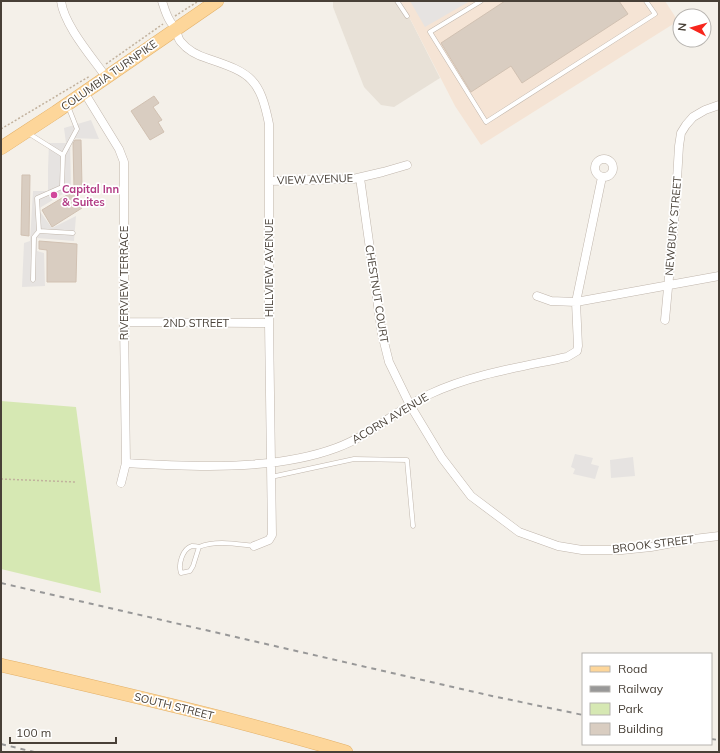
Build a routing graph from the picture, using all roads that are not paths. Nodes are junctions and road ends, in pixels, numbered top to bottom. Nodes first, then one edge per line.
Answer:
1 (61, 1) edge
2 (162, 1) edge
3 (217, 1) edge
4 (397, 1) edge
5 (481, 1) edge
6 (646, 1) edge
7 (407, 16) dead end
8 (176, 29) junction
9 (106, 77) junction
10 (84, 92) junction
11 (68, 104) junction
12 (719, 105) edge
13 (26, 132) junction
14 (1, 148) edge
15 (63, 155) junction
16 (407, 165) dead end
17 (602, 177) dead end
18 (360, 178) junction
19 (269, 181) junction
20 (39, 231) junction
21 (73, 233) dead end
22 (719, 276) edge
23 (33, 280) dead end
24 (669, 285) junction
25 (537, 296) dead end
26 (576, 302) junction
27 (665, 320) dead end
28 (124, 322) junction
29 (269, 323) junction
30 (410, 405) junction
31 (126, 463) junction
32 (271, 463) junction
33 (270, 477) junction
34 (121, 483) dead end
35 (413, 526) dead end
36 (719, 536) edge
37 (199, 546) junction
38 (254, 546) joint
39 (1, 665) edge
40 (346, 752) edge

1 - 9 street
2 - 8 street, HILLVIEW AVENUE
3 - 8 main road, COLUMBIA TURNPIKE
4 - 7 lane
5 - 6 lane
8 - 9 main road, COLUMBIA TURNPIKE
8 - 19 street, HILLVIEW AVENUE
9 - 10 main road, COLUMBIA TURNPIKE
10 - 11 main road, COLUMBIA TURNPIKE
10 - 28 street, RIVERVIEW TERRACE
11 - 13 main road, COLUMBIA TURNPIKE
11 - 15 lane
12 - 24 street, NEWBURY STREET
13 - 14 main road, COLUMBIA TURNPIKE
13 - 15 lane
15 - 20 lane
16 - 18 street, VIEW AVENUE
17 - 26 street, ACORN AVENUE
18 - 19 street, VIEW AVENUE
18 - 30 street, CHESTNUT COURT
19 - 29 street, HILLVIEW AVENUE
20 - 21 lane
20 - 23 lane
22 - 24 street
24 - 26 street
24 - 27 street, NEWBURY STREET
25 - 26 street
26 - 30 street, ACORN AVENUE
28 - 29 street, 2ND STREET
28 - 31 street, RIVERVIEW TERRACE
29 - 32 street, HILLVIEW AVENUE
30 - 32 street, ACORN AVENUE
30 - 36 street, BROOK STREET
31 - 32 street, ACORN AVENUE
31 - 34 street, RIVERVIEW TERRACE
32 - 33 street, HILLVIEW AVENUE
33 - 35 lane
33 - 38 street, HILLVIEW AVENUE
37 - 37 lane
37 - 38 lane
39 - 40 main road, SOUTH STREET

